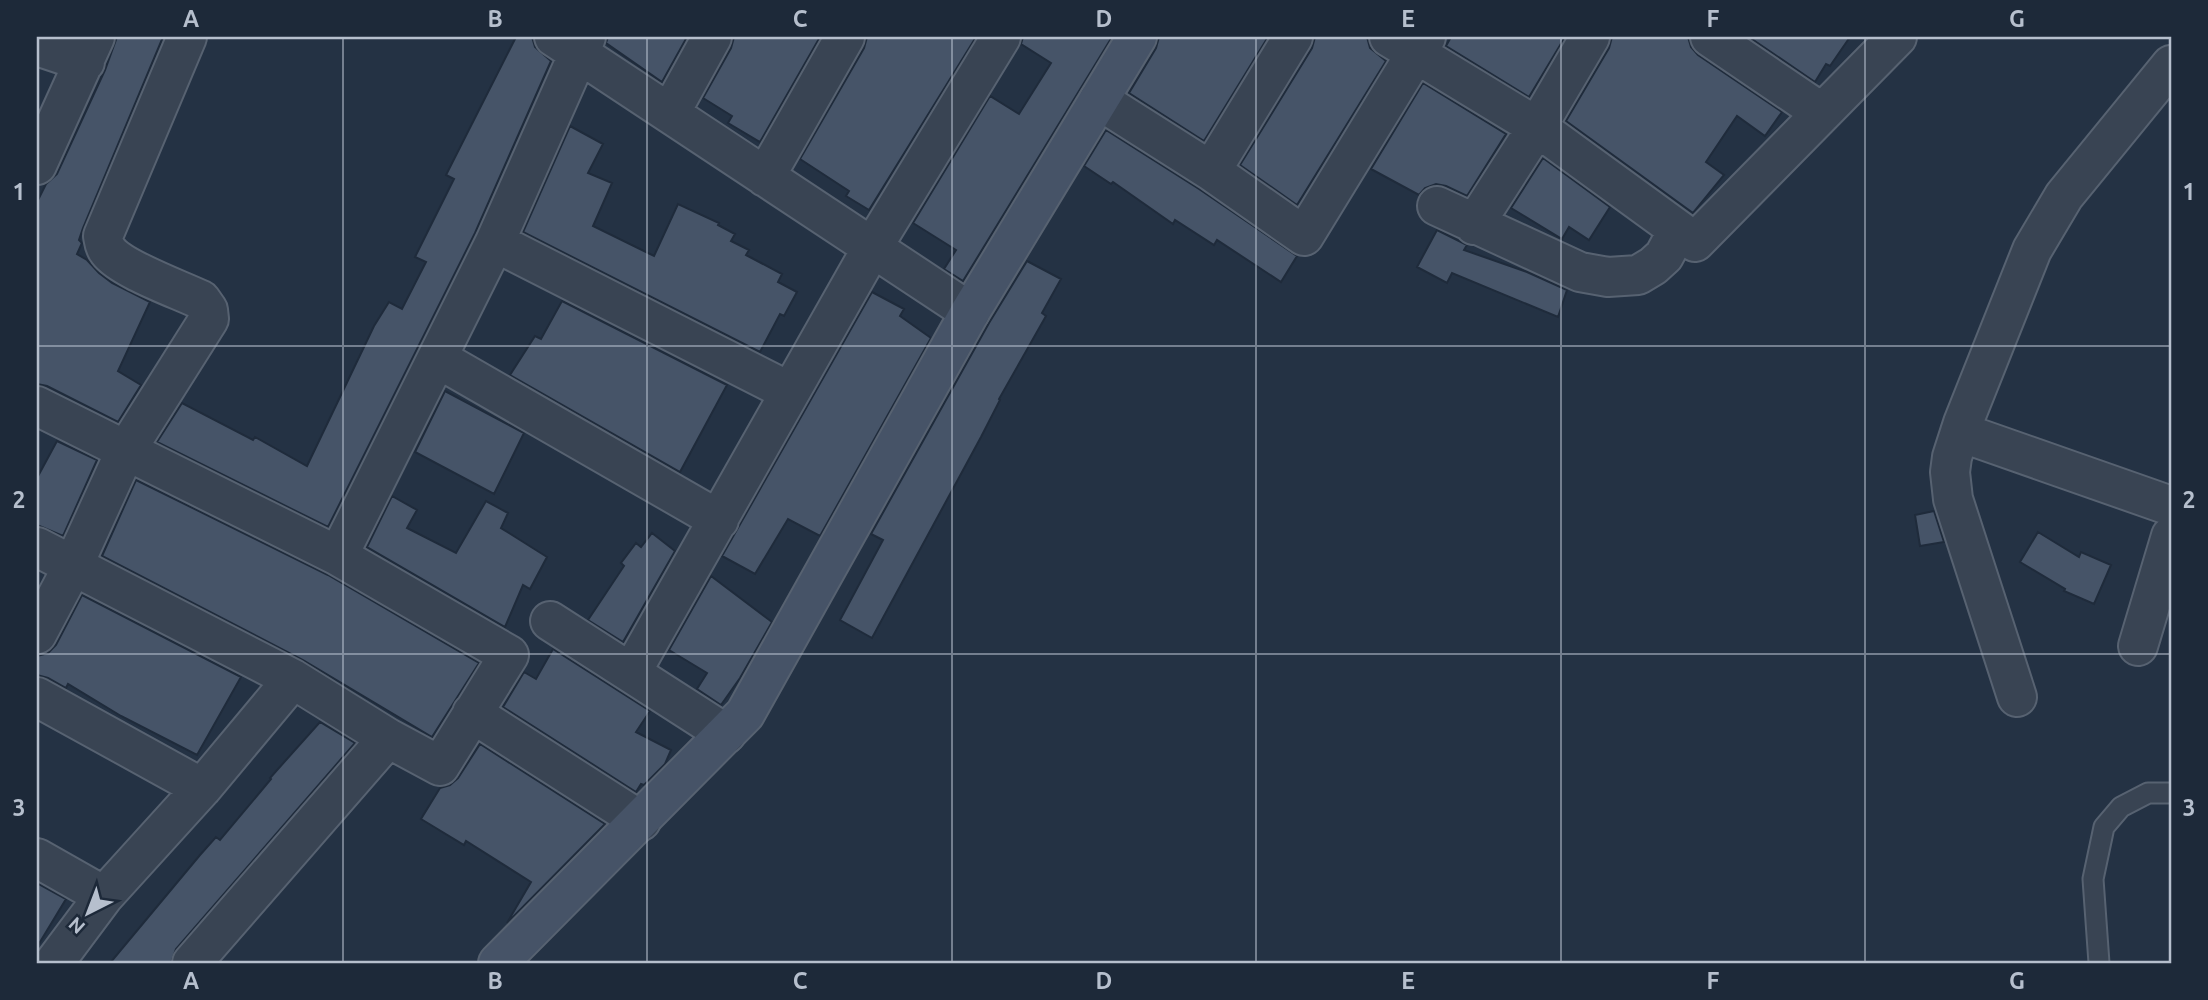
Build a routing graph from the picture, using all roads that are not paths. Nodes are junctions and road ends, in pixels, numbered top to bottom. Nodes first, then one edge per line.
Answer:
1 (187, 37) edge
2 (712, 37) edge
3 (845, 37) edge
4 (1001, 37) edge
5 (1137, 37) edge
6 (1293, 37) edge
7 (1590, 37) edge
8 (1710, 37) edge
9 (1893, 38) edge
10 (572, 42) edge
11 (1410, 43) edge
12 (37, 46) edge
13 (90, 49) edge
14 (2171, 65) edge
15 (1099, 100) junction
16 (670, 113) junction
17 (1822, 113) junction
18 (1536, 127) junction
19 (37, 165) edge
20 (1211, 171) junction
21 (765, 177) junction
22 (1437, 206) dead end
23 (1474, 225) junction
24 (1678, 230) junction
25 (495, 242) junction
26 (872, 248) junction
27 (970, 312) junction
28 (437, 358) junction
29 (790, 392) junction
30 (37, 406) edge
31 (1960, 432) junction
32 (125, 452) junction
33 (2171, 506) edge
34 (719, 520) junction
35 (2171, 536) edge
36 (37, 548) edge
37 (338, 556) junction
38 (73, 566) junction
39 (550, 621) dead end
40 (37, 634) edge
41 (2138, 646) dead end
42 (631, 673) junction
43 (293, 679) junction
44 (37, 697) edge
45 (2017, 697) dead end
46 (472, 713) junction
47 (726, 734) junction
48 (388, 738) junction
49 (202, 789) junction
50 (2171, 793) edge
51 (641, 821) junction
52 (37, 858) edge
53 (104, 896) junction
54 (54, 963) edge
55 (192, 963) edge
56 (498, 963) edge
57 (2099, 963) edge

1 - 32 street
2 - 16 street
3 - 21 street
4 - 26 street
5 - 15 street
6 - 20 street
7 - 18 street
8 - 17 street
9 - 17 street
10 - 16 street
10 - 25 street
11 - 18 street
11 - 20 street
12 - 13 street
13 - 19 street
14 - 31 street
15 - 20 street
15 - 27 street
16 - 21 street
17 - 24 street
18 - 23 street
18 - 24 street
21 - 26 street
22 - 23 street
23 - 24 street
25 - 28 street
25 - 29 street
26 - 27 street
26 - 29 street
27 - 47 street
28 - 34 street
28 - 37 street
29 - 34 street
30 - 32 street
31 - 33 street
31 - 45 street
32 - 37 street
32 - 38 street
34 - 42 street
35 - 41 street
36 - 38 street
37 - 46 street
38 - 40 street
38 - 43 street
39 - 42 street
42 - 47 street
43 - 48 street
43 - 49 street
44 - 49 street
46 - 48 street
46 - 51 street
47 - 51 street
48 - 55 street
49 - 53 street
50 - 57 lane
51 - 56 street
52 - 53 street
53 - 54 street

